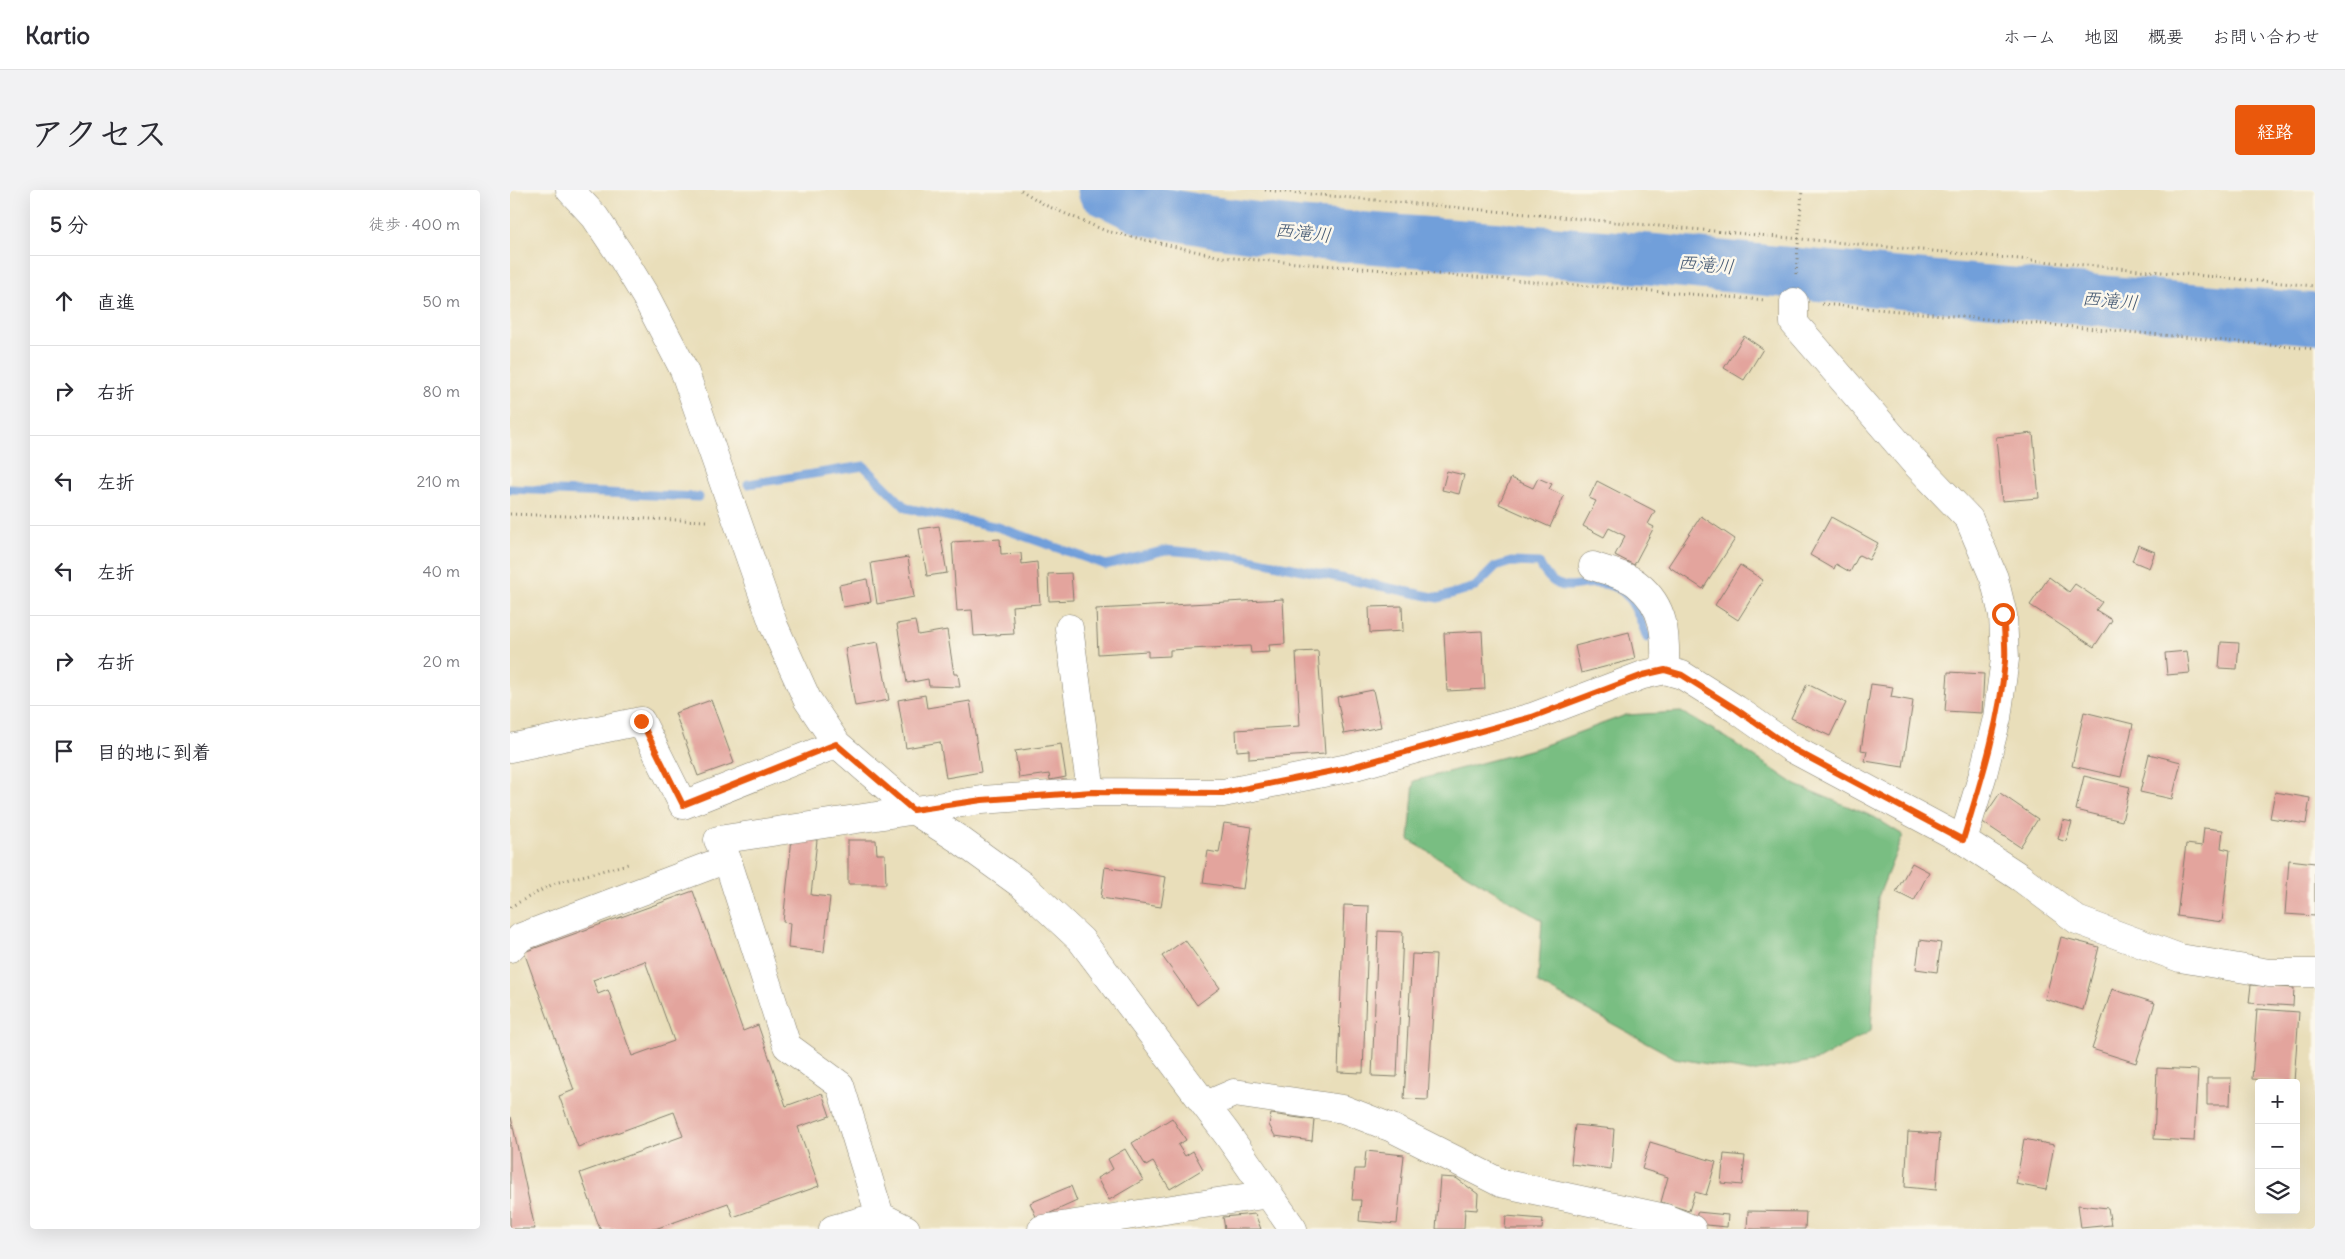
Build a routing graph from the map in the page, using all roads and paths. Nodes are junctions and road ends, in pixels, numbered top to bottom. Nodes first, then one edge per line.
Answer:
1 (570, 190) edge
2 (1021, 190) edge
3 (1266, 190) edge
4 (1802, 190) edge
5 (1798, 238) junction
6 (1797, 257) dead end
7 (2315, 286) edge
8 (1794, 302) junction
9 (2315, 349) edge
10 (510, 514) edge
11 (738, 523) junction
12 (1593, 566) dead end
13 (1069, 628) dead end
14 (1665, 670) junction
15 (836, 744) junction
16 (510, 748) edge
17 (1092, 792) junction
18 (913, 810) junction
19 (1963, 840) junction
20 (727, 859) junction
21 (632, 863) dead end
22 (510, 907) edge
23 (510, 948) edge
24 (2315, 973) edge
25 (1206, 1105) junction
26 (1269, 1194) junction
27 (880, 1216) junction
28 (833, 1229) edge
29 (906, 1229) edge
30 (1042, 1229) edge
31 (1293, 1229) edge
32 (1692, 1229) edge

1 - 11 street
2 - 8 path
3 - 5 path
4 - 5 path
5 - 6 path
5 - 7 path
8 - 9 path
8 - 19 street
10 - 11 path
11 - 15 street
12 - 14 street
13 - 17 street
14 - 17 street
14 - 19 street
15 - 16 street
15 - 18 street
17 - 18 street
18 - 20 street
18 - 25 street
19 - 24 street
20 - 23 street
20 - 27 street
21 - 22 path
25 - 26 street
25 - 32 street
26 - 30 street
26 - 31 street
27 - 28 street
27 - 29 street

